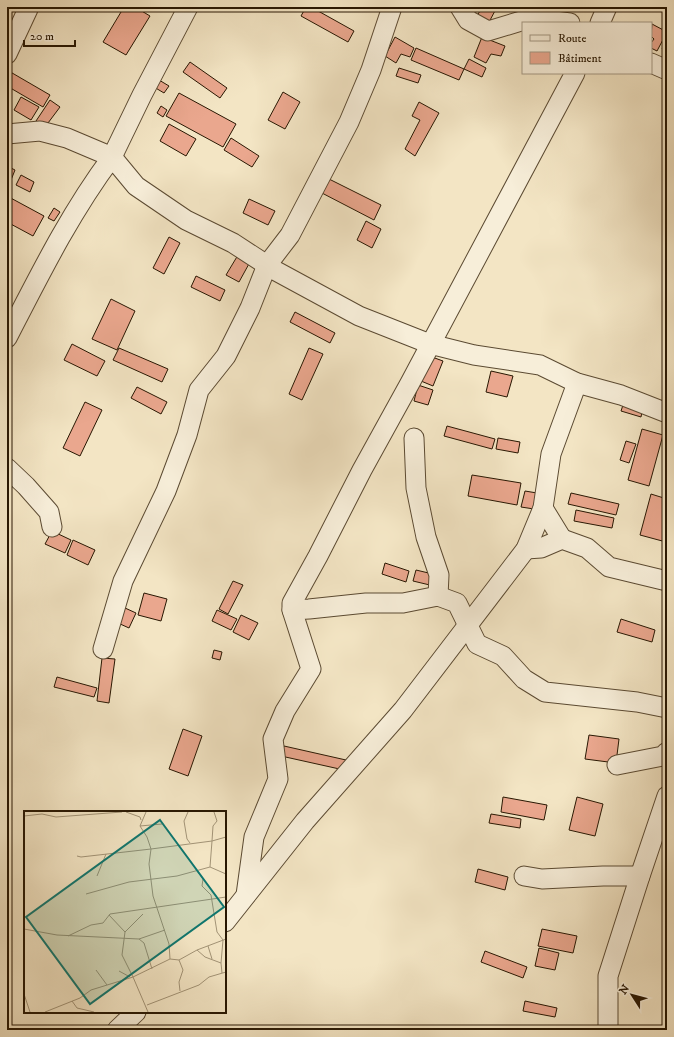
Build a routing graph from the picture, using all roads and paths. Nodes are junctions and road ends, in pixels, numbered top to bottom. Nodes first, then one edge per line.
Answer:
1 (188, 7) edge
2 (392, 7) edge
3 (460, 7) edge
4 (607, 7) edge
5 (28, 9) dead end
6 (562, 22) edge
7 (600, 22) edge
8 (7, 54) edge
9 (652, 62) edge
10 (667, 70) edge
11 (574, 74) edge
12 (7, 134) edge
13 (112, 157) junction
14 (267, 265) junction
15 (7, 338) edge
16 (430, 344) junction
17 (577, 383) junction
18 (667, 413) edge
19 (414, 438) dead end
20 (7, 468) edge
21 (543, 508) junction
22 (52, 527) dead end
23 (562, 539) junction
24 (526, 549) junction
25 (667, 581) edge
26 (438, 596) junction
27 (457, 603) junction
28 (484, 604) junction
29 (292, 610) junction
30 (467, 626) junction
31 (477, 644) junction
32 (103, 648) dead end
33 (447, 652) junction
34 (667, 708) edge
35 (667, 752) edge
36 (617, 766) dead end
37 (667, 796) edge
38 (524, 876) dead end
39 (640, 876) junction
40 (246, 895) junction
41 (226, 921) edge
42 (135, 1013) edge
43 (117, 1030) edge
44 (608, 1030) edge

1 - 13 street
2 - 14 street
3 - 6 street
4 - 7 street
5 - 8 street
9 - 10 street
11 - 16 street
12 - 13 street
13 - 14 street
13 - 15 street
14 - 16 street
14 - 32 street
16 - 17 street
16 - 29 street
17 - 18 street
17 - 21 street
19 - 26 street
20 - 22 street
21 - 23 street
21 - 24 street
23 - 24 street
23 - 25 street
24 - 28 street
26 - 27 street
26 - 29 street
27 - 28 street
27 - 30 street
28 - 30 street
29 - 40 street
30 - 31 street
30 - 33 street
31 - 33 street
31 - 34 street
33 - 40 street
35 - 36 street
37 - 39 street
38 - 39 street
39 - 44 street
40 - 41 street
42 - 43 street

